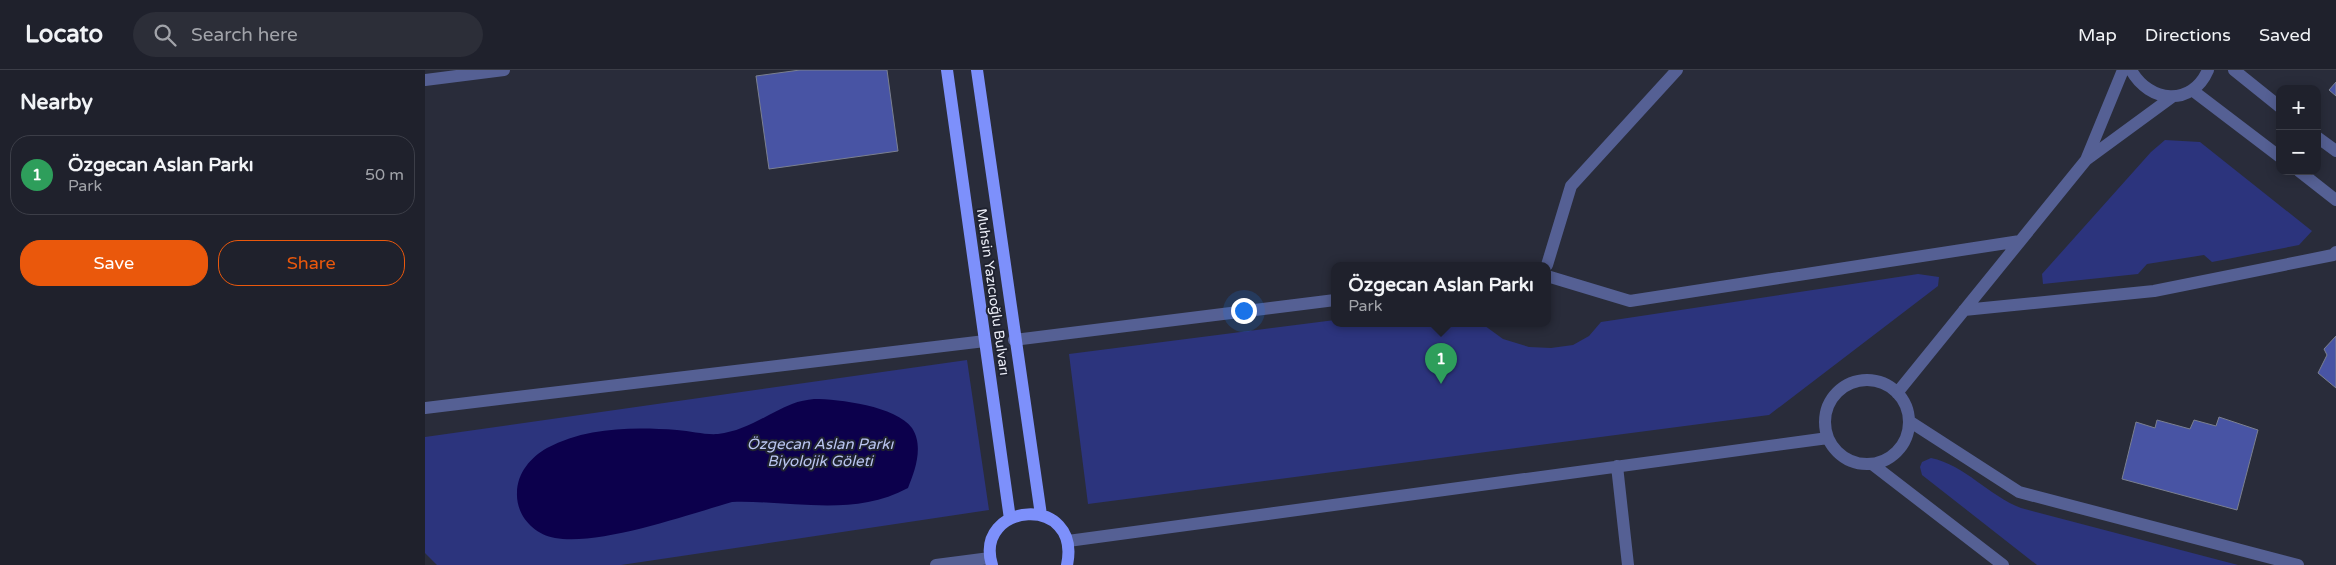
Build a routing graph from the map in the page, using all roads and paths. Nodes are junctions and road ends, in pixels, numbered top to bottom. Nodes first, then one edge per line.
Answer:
1 (504, 70) edge
2 (947, 70) edge
3 (977, 70) edge
4 (1677, 70) edge
5 (2123, 70) edge
6 (2131, 70) edge
7 (2208, 70) edge
8 (2234, 70) edge
9 (425, 80) edge
10 (2192, 90) junction
11 (2172, 97) junction
12 (2276, 104) edge
13 (2321, 140) edge
14 (2336, 151) edge
15 (2276, 154) edge
16 (2086, 160) junction
17 (2304, 175) edge
18 (2336, 200) edge
19 (2020, 241) junction
20 (2336, 252) edge
21 (1548, 262) edge
22 (1551, 277) edge
23 (1331, 300) edge
24 (1964, 310) junction
25 (1014, 340) junction
26 (985, 341) junction
27 (1897, 393) junction
28 (425, 408) edge
29 (1909, 421) junction
30 (1828, 438) junction
31 (1871, 464) junction
32 (1617, 466) junction
33 (1041, 515) junction
34 (1010, 519) junction
35 (1068, 541) junction
36 (991, 562) edge
37 (936, 565) edge
38 (1067, 565) edge
39 (1628, 565) edge
40 (2003, 565) edge
41 (2298, 565) edge

1 - 9 street
2 - 26 main road, Muhsin Yazıcıoğlu Bulvarı
3 - 25 main road
4 - 21 street
5 - 16 street
6 - 11 street
7 - 10 street
8 - 12 street
10 - 11 street
10 - 15 street
11 - 16 street
13 - 14 street
16 - 19 street
17 - 18 street
19 - 22 street
19 - 24 street
20 - 24 street
23 - 25 street
24 - 27 street
25 - 33 main road
26 - 28 street
26 - 34 main road, Muhsin Yazıcıoğlu Bulvarı
27 - 29 street
27 - 30 street
29 - 31 street
29 - 41 street
30 - 31 street
30 - 32 street
31 - 40 street
32 - 35 street
32 - 39 street
33 - 34 main road
33 - 35 main road
34 - 36 main road
35 - 38 main road
36 - 37 street

